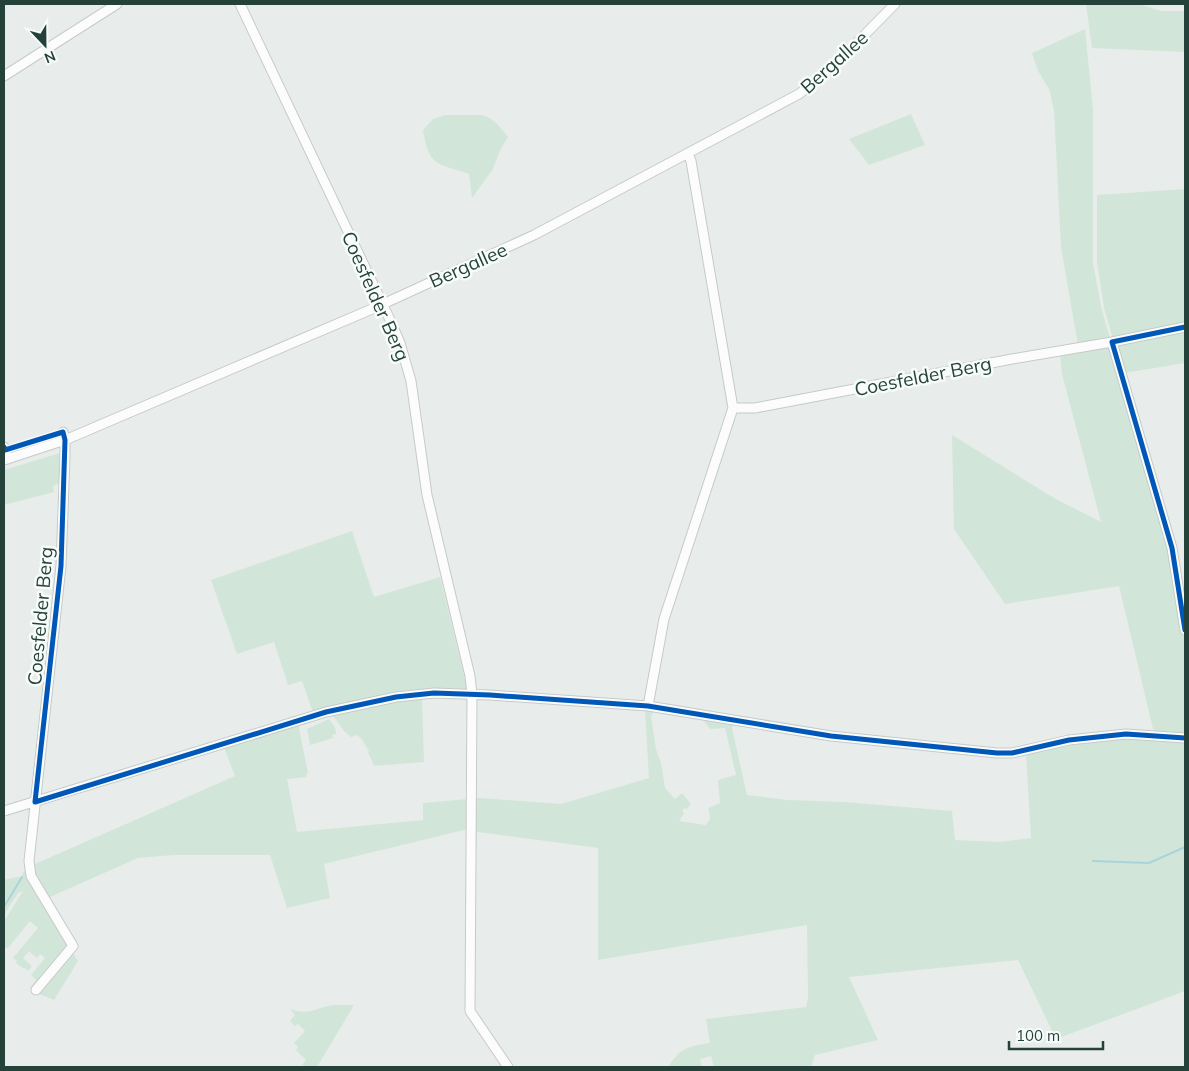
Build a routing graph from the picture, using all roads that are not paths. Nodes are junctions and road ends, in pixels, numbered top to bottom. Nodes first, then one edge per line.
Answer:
1 (117, 4) edge
2 (240, 4) edge
3 (895, 4) edge
4 (4, 76) edge
5 (688, 154) junction
6 (382, 304) junction
7 (1185, 327) edge
8 (1112, 342) junction
9 (733, 408) junction
10 (64, 436) junction
11 (5, 454) edge
12 (1185, 630) edge
13 (472, 694) junction
14 (648, 706) junction
15 (1185, 738) edge
16 (35, 802) junction
17 (4, 811) edge
18 (36, 990) dead end
19 (508, 1067) edge

1 - 4 street
2 - 6 street, Coesfelder Berg
3 - 5 street, Bergallee
5 - 6 street, Bergallee
5 - 9 street
6 - 10 street, Bergallee
6 - 13 street, Coesfelder Berg
7 - 8 street, Coesfelder Berg
8 - 9 street, Coesfelder Berg
8 - 12 street
9 - 14 street
10 - 11 street, Bergallee
10 - 16 street, Coesfelder Berg
13 - 14 street
13 - 16 street
13 - 19 street, Coesfelder Berg
14 - 15 street
16 - 17 street
16 - 18 street, Coesfelder Berg

